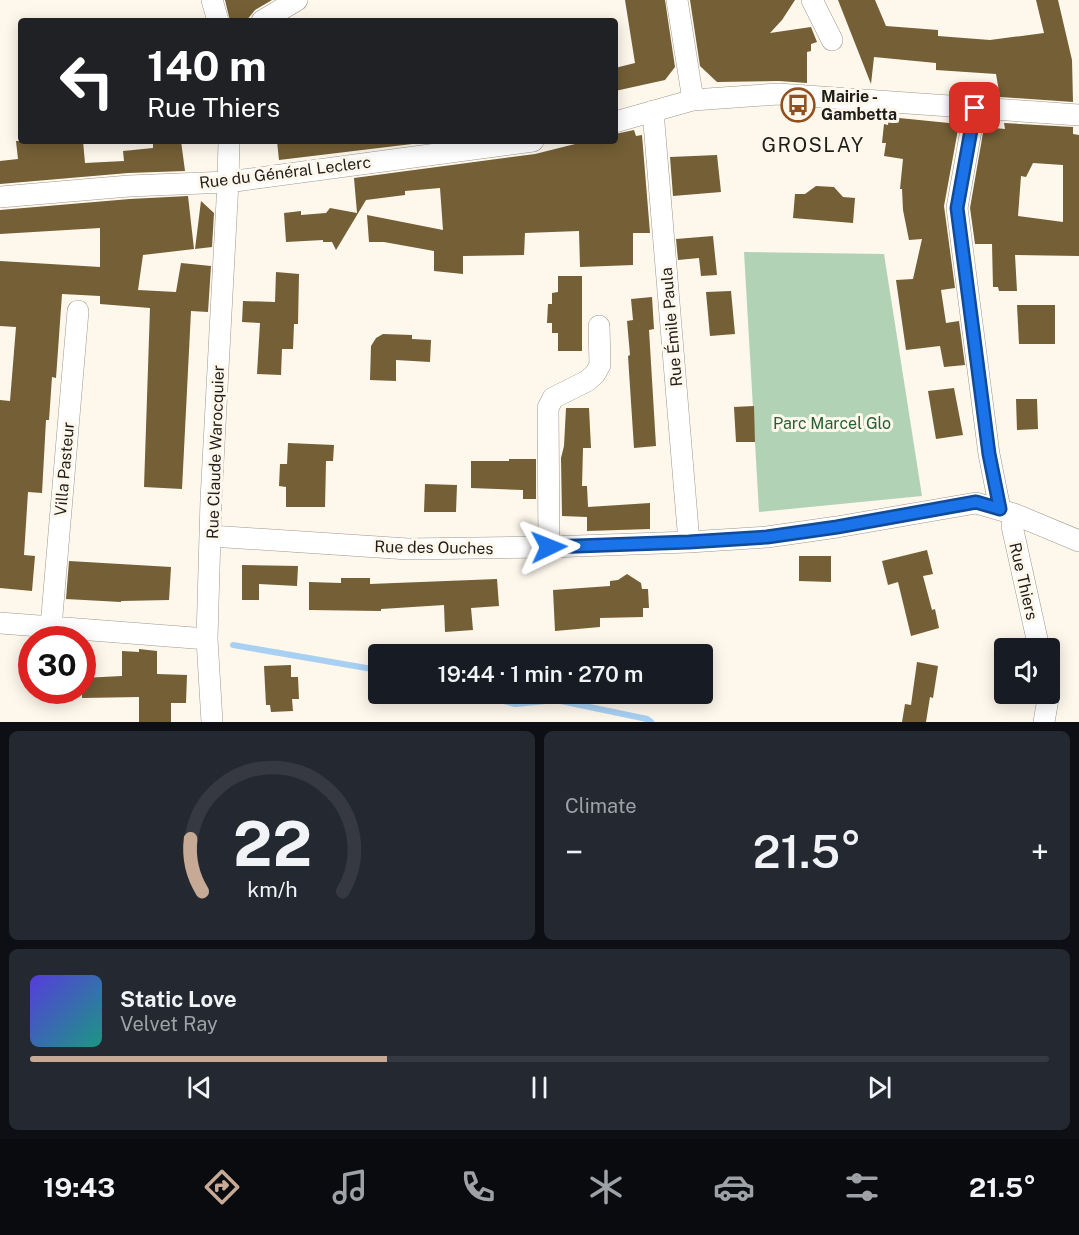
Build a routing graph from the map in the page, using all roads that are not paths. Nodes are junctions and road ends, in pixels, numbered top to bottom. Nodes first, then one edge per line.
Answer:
1 (212, 0) edge
2 (297, 0) edge
3 (677, 0) edge
4 (812, 0) edge
5 (217, 18) edge
6 (267, 18) edge
7 (832, 40) dead end
8 (693, 100) junction
9 (975, 108) junction
10 (653, 111) junction
11 (1079, 116) edge
12 (618, 121) edge
13 (228, 144) edge
14 (511, 144) edge
15 (228, 182) junction
16 (0, 197) edge
17 (78, 311) dead end
18 (599, 326) dead end
19 (1007, 511) junction
20 (211, 536) junction
21 (1079, 541) edge
22 (689, 542) junction
23 (549, 547) junction
24 (0, 623) edge
25 (38, 626) edge
26 (51, 626) edge
27 (96, 630) edge
28 (1037, 638) edge
29 (207, 639) junction
30 (1047, 704) edge
31 (212, 722) edge
32 (1044, 722) edge

1 - 5 street
2 - 6 street
3 - 8 street
4 - 7 street
8 - 9 street
8 - 10 street
9 - 11 street
9 - 19 street, Rue Thiers
10 - 12 street
10 - 22 street, Rue Émile Paula
13 - 15 street, Rue Claude Warocquier
14 - 15 street, Rue du Général Leclerc
15 - 16 street, Rue du Général Leclerc
15 - 20 street, Rue Claude Warocquier
17 - 26 street, Villa Pasteur
18 - 23 street
19 - 21 street, Rue des Ouches
19 - 22 street, Rue des Ouches
19 - 28 street, Rue Thiers
20 - 23 street, Rue des Ouches
20 - 29 street, Rue Claude Warocquier
22 - 23 street, Rue des Ouches
24 - 25 street
27 - 29 street
29 - 31 street, Rue Claude Warocquier
30 - 32 street

